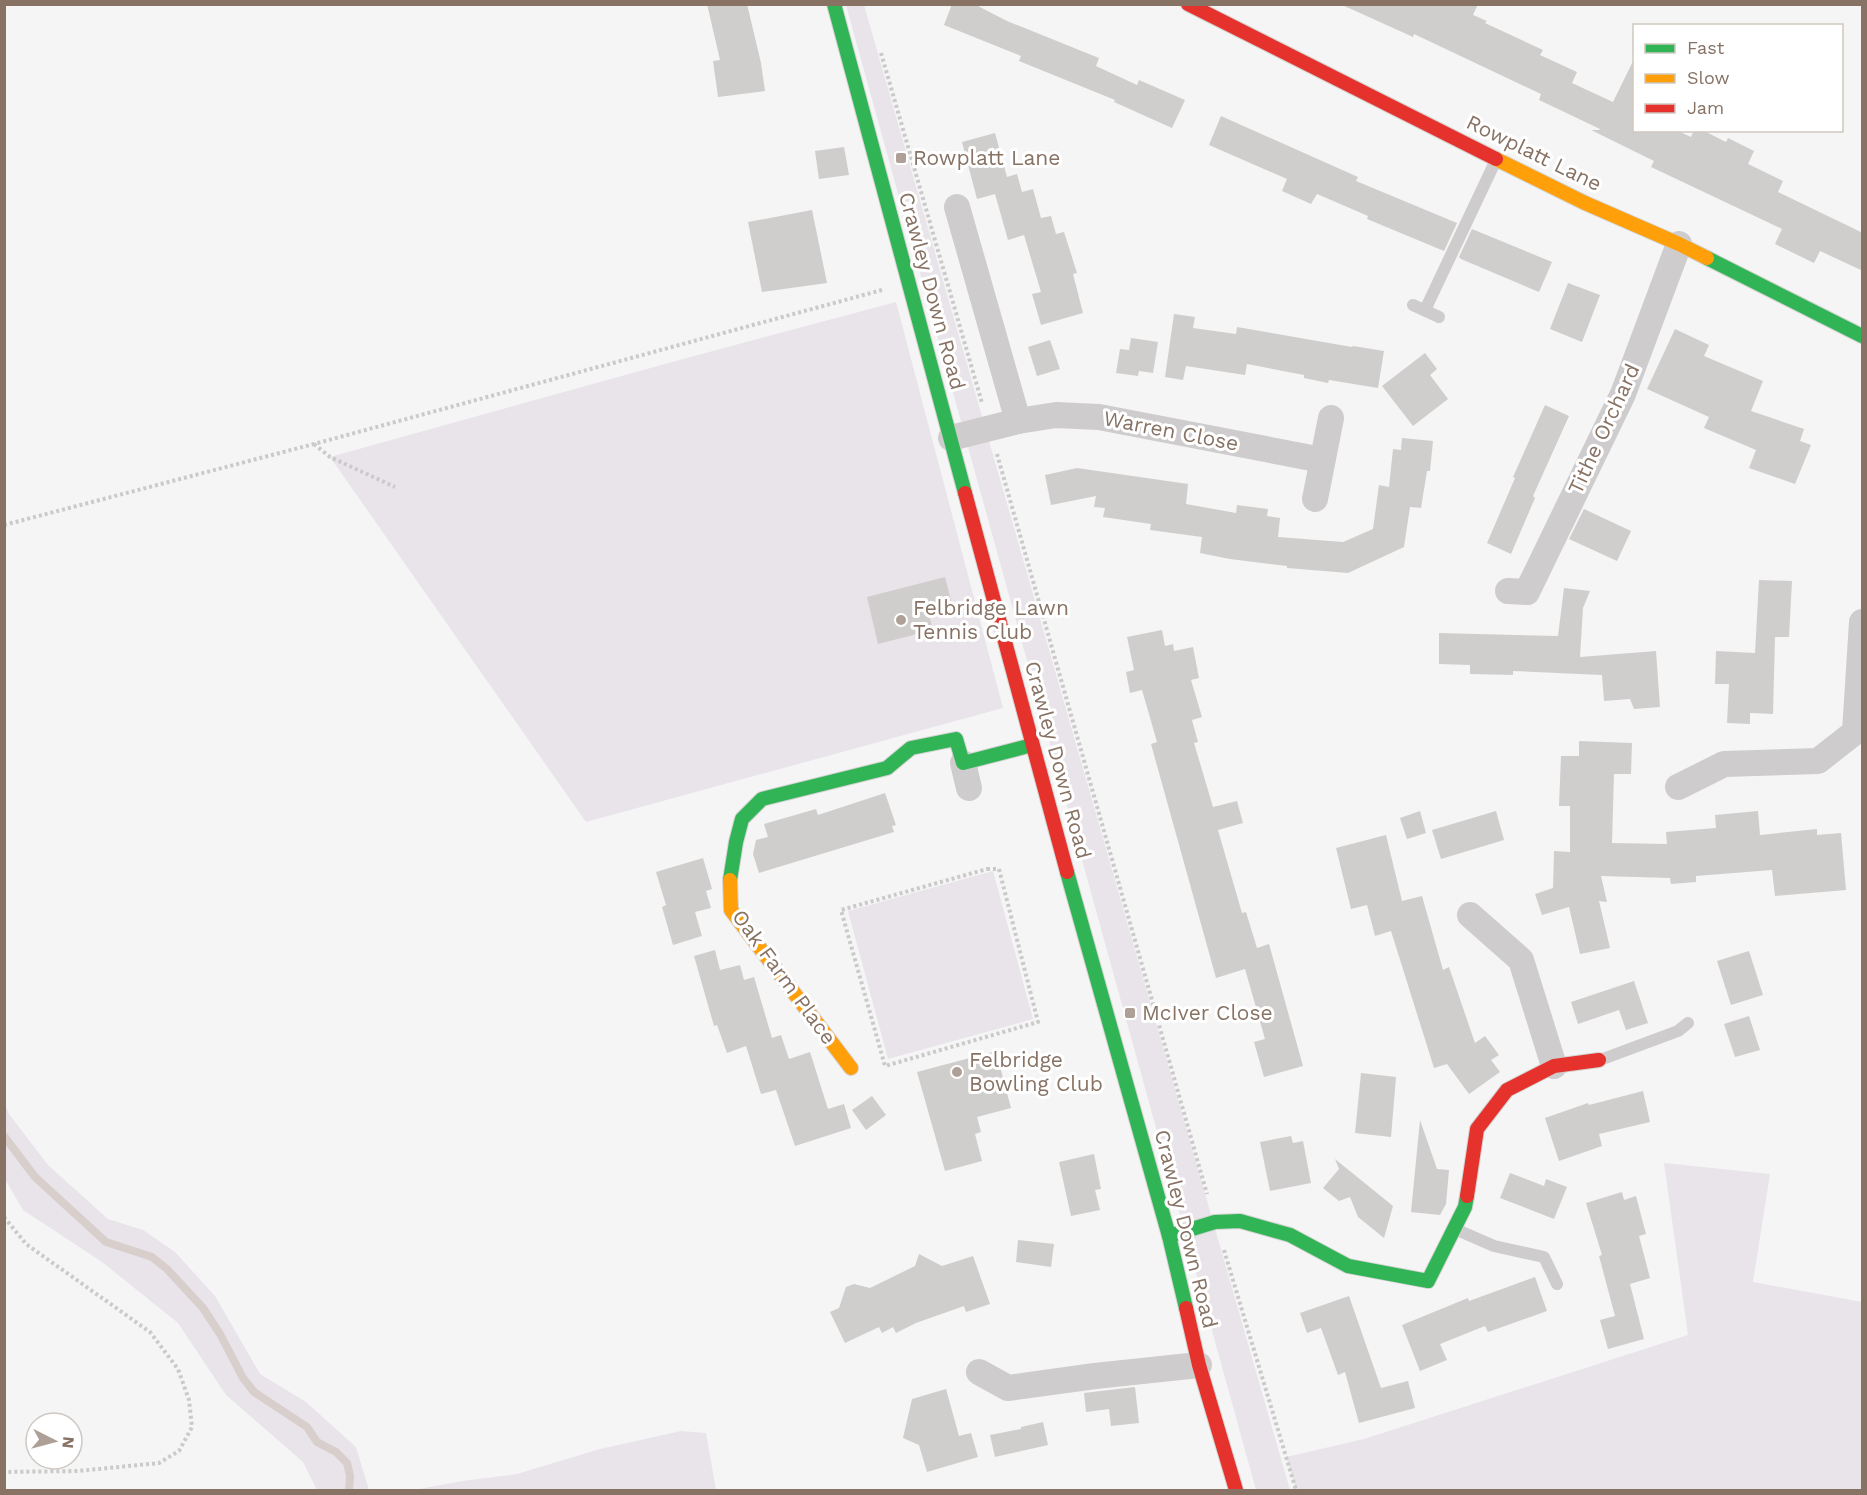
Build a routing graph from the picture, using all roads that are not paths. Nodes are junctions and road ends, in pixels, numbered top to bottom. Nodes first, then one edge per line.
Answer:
1 (834, 4) edge
2 (1188, 4) edge
3 (1496, 159) junction
4 (957, 207) dead end
5 (1679, 244) junction
6 (1439, 317) dead end
7 (1863, 336) edge
8 (1331, 418) dead end
9 (1018, 421) junction
10 (951, 438) junction
11 (1322, 460) junction
12 (1316, 499) dead end
13 (1508, 591) dead end
14 (1863, 622) edge
15 (1032, 745) junction
16 (963, 763) junction
17 (1678, 787) dead end
18 (969, 788) dead end
19 (1470, 915) dead end
20 (1688, 1023) dead end
21 (1599, 1060) joint
22 (1554, 1066) junction
23 (851, 1068) dead end
24 (1454, 1228) junction
25 (1169, 1236) junction
26 (1557, 1284) dead end
27 (1199, 1365) junction
28 (978, 1372) dead end
29 (1236, 1491) edge

1 - 10 street, Crawley Down Road
2 - 3 street, Rowplatt Lane
3 - 5 street, Rowplatt Lane
3 - 6 lane
4 - 9 street
5 - 7 street, Rowplatt Lane
5 - 13 street, Tithe Orchard
8 - 11 street
9 - 10 street, Warren Close
9 - 11 street, Warren Close
10 - 15 street, Crawley Down Road
11 - 12 street
14 - 17 street
15 - 16 street
15 - 25 street, Crawley Down Road
16 - 18 street, Oak Farm Place
16 - 23 street, Oak Farm Place
19 - 22 street
20 - 21 lane
21 - 22 street
22 - 24 street
24 - 25 street
24 - 26 lane
25 - 27 street, Crawley Down Road
27 - 28 street
27 - 29 street, Crawley Down Road

